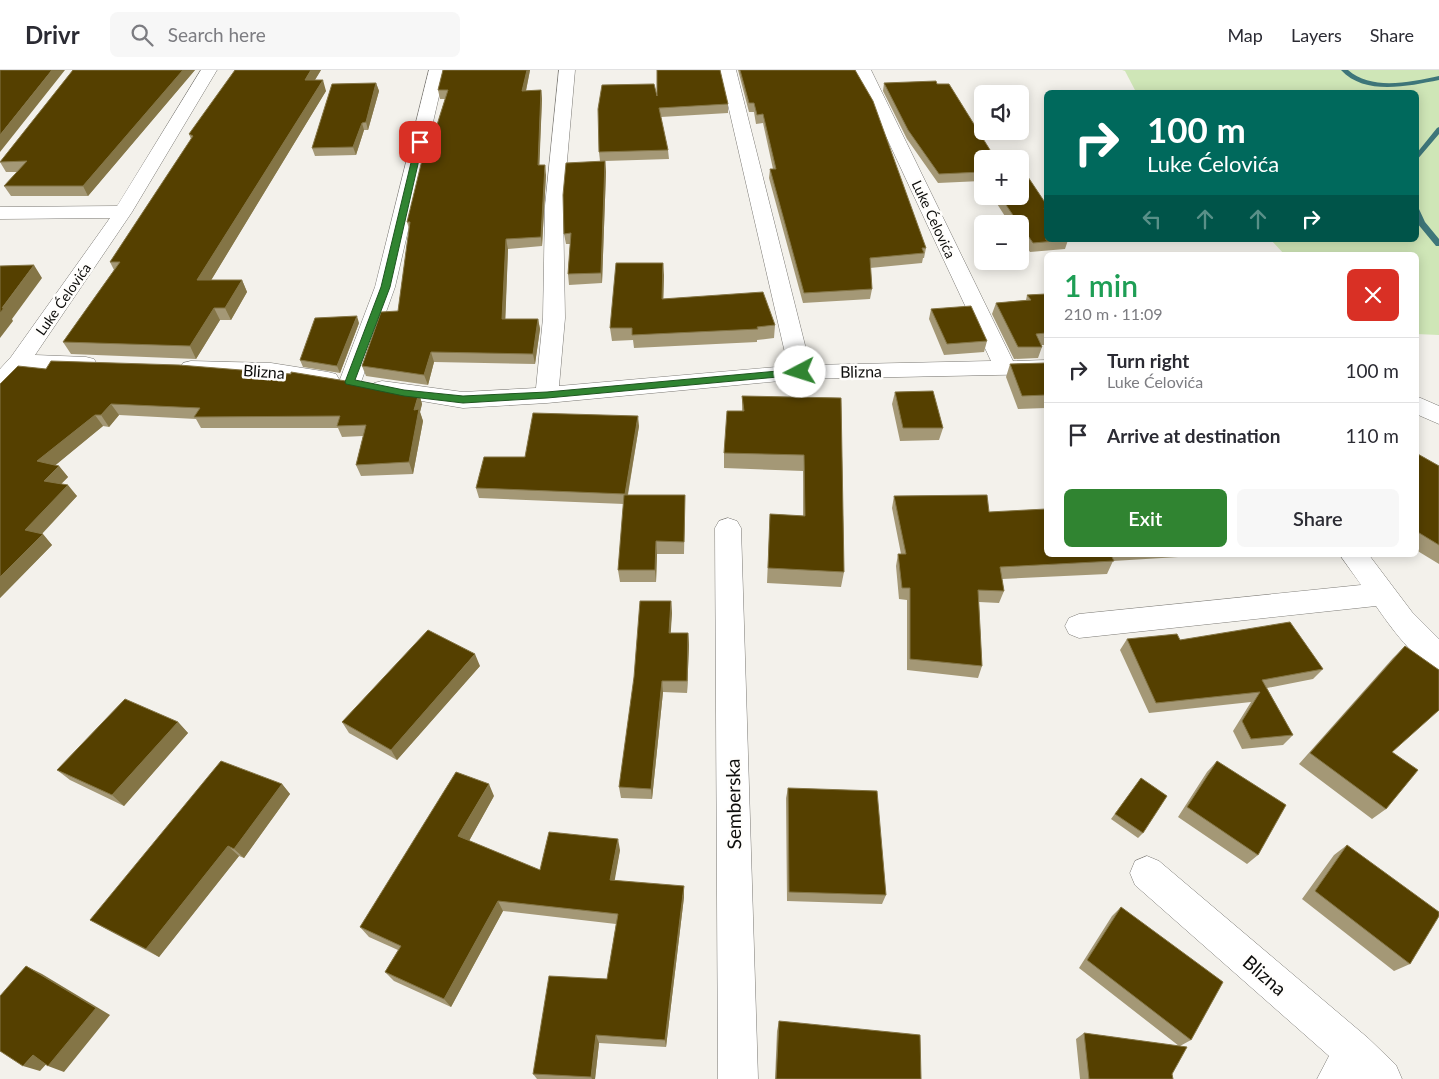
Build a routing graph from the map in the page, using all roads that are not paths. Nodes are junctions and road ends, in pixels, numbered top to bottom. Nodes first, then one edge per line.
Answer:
1 (209, 70) edge
2 (437, 70) edge
3 (566, 70) edge
4 (728, 70) edge
5 (863, 70) edge
6 (123, 212) junction
7 (0, 213) edge
8 (19, 362) junction
9 (106, 365) edge
10 (174, 367) edge
11 (1044, 367) edge
12 (1005, 368) junction
13 (800, 372) junction
14 (0, 382) edge
15 (350, 382) junction
16 (547, 395) junction
17 (1419, 406) edge
18 (1439, 416) edge
19 (728, 528) dead end
20 (1355, 557) edge
21 (1383, 594) junction
22 (1079, 626) dead end
23 (1439, 658) edge
24 (1147, 873) dead end
25 (1345, 1065) edge
26 (738, 1079) edge
27 (1382, 1079) edge

1 - 6 street, Luke Ćelovića
2 - 15 street
3 - 16 street
4 - 13 street
5 - 12 street, Luke Ćelovića
6 - 7 street
6 - 8 street, Luke Ćelovića
8 - 9 street
8 - 14 street, Luke Ćelovića
10 - 15 street, Blizna
11 - 12 street, Blizna
12 - 13 street, Blizna
13 - 16 street, Blizna
15 - 16 street, Blizna
17 - 18 street
19 - 26 street, Semberska
20 - 21 street
21 - 22 street
21 - 23 street
24 - 25 street, Blizna
25 - 27 street, Blizna

